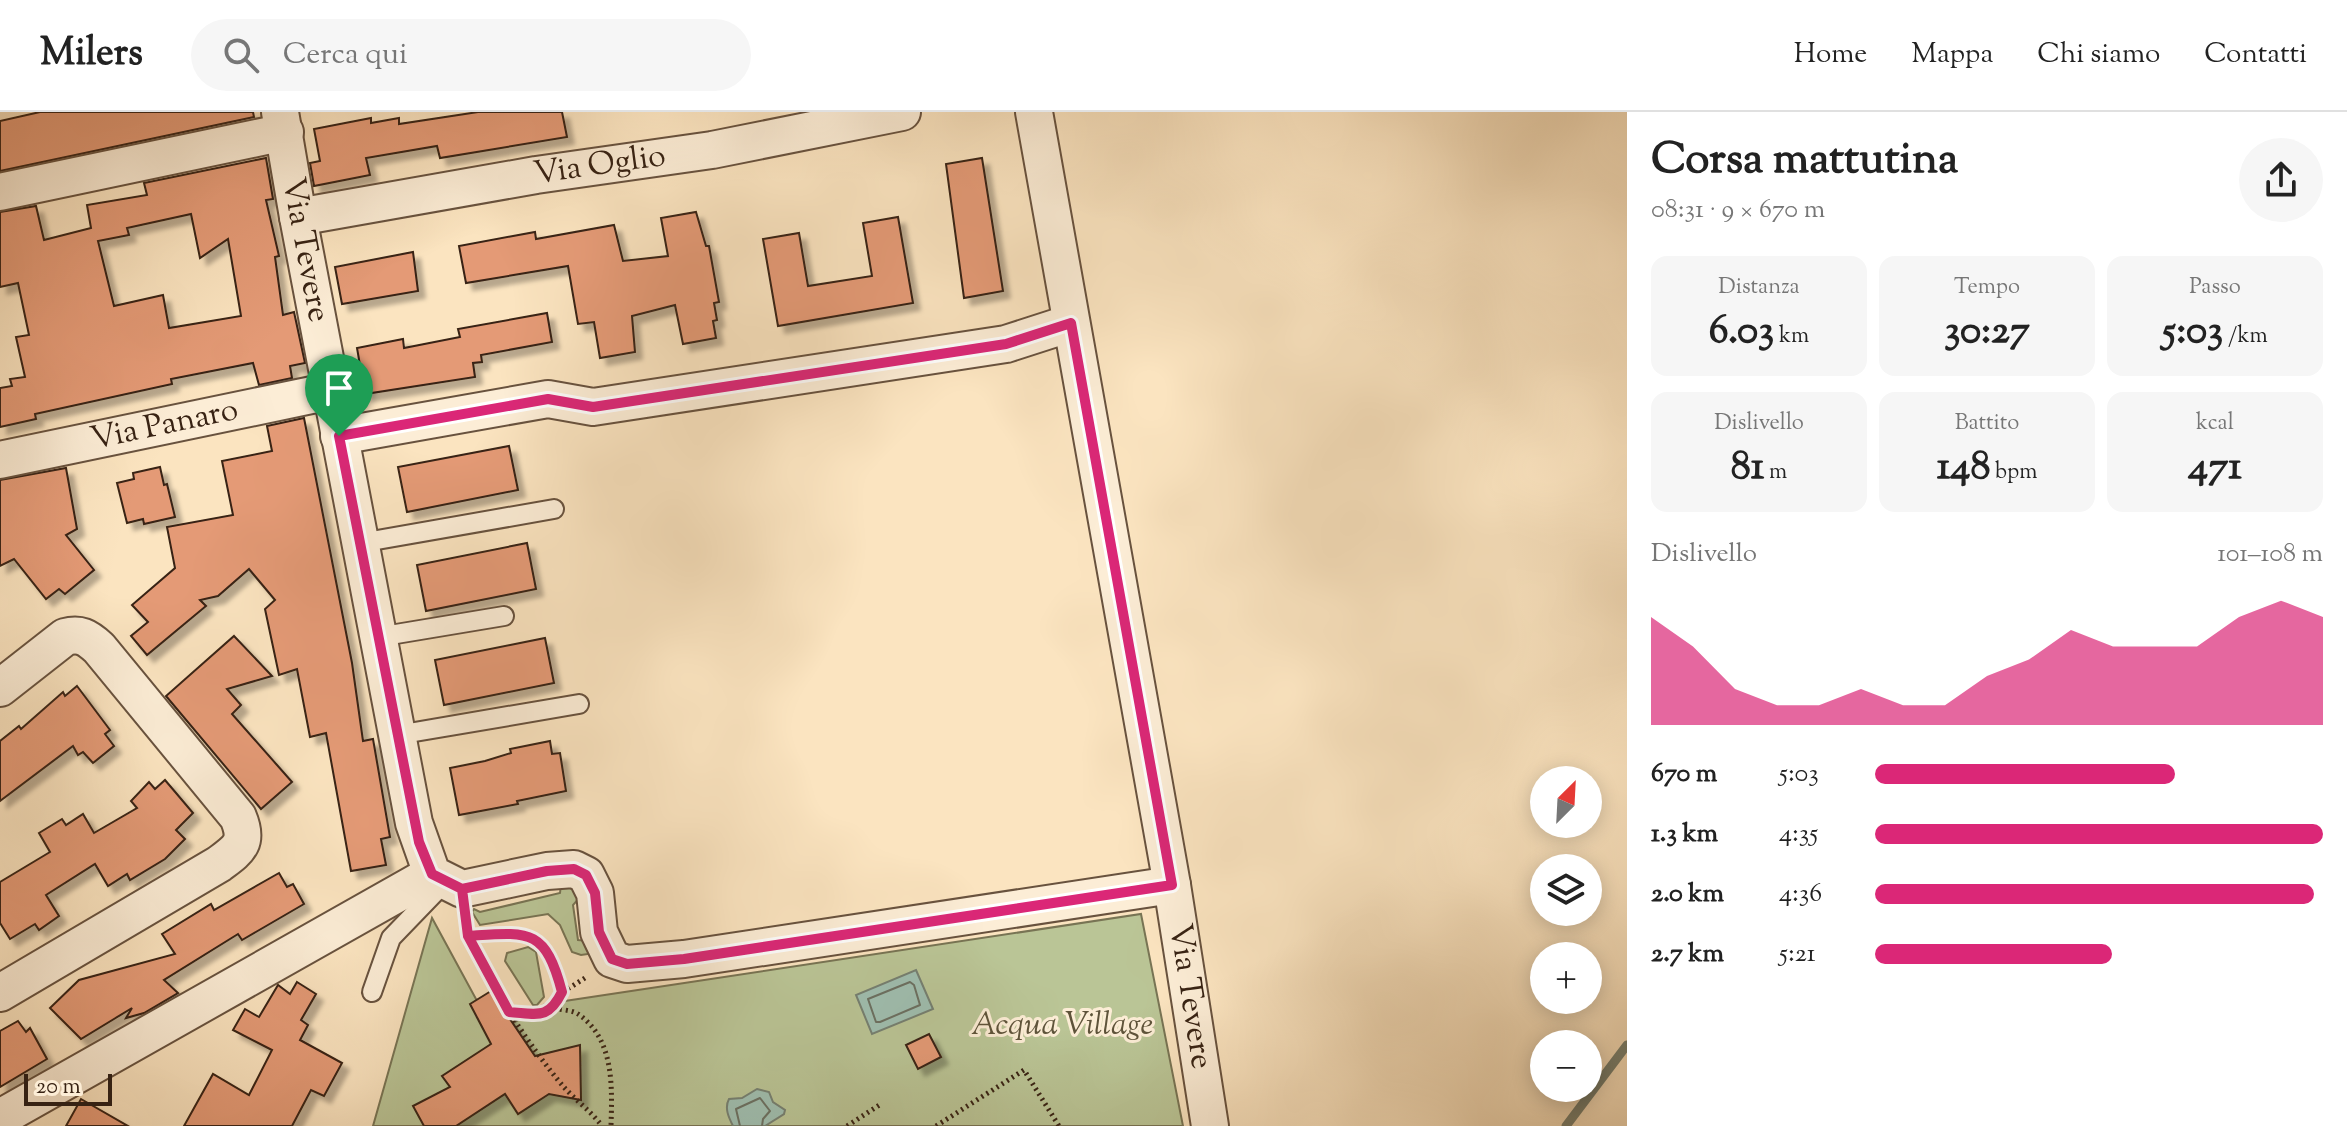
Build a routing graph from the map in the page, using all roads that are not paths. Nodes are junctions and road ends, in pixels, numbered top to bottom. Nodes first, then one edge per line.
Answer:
1 (902, 112) edge
2 (1034, 112) edge
3 (283, 122) edge
4 (0, 192) edge
5 (298, 217) junction
6 (1071, 323) junction
7 (331, 391) junction
8 (339, 436) junction
9 (0, 460) edge
10 (554, 509) dead end
11 (360, 543) junction
12 (504, 616) dead end
13 (378, 637) junction
14 (0, 688) edge
15 (579, 704) dead end
16 (397, 735) junction
17 (446, 881) junction
18 (1172, 885) junction
19 (372, 992) dead end
20 (0, 993) edge
21 (0, 1118) edge
22 (1210, 1126) edge

1 - 5 street, Via Oglio
2 - 6 street
3 - 4 street
3 - 5 street, Via Tevere
5 - 7 street, Via Tevere
6 - 8 street
6 - 18 street
7 - 8 street, Via Tevere
7 - 9 street, Via Panaro
8 - 11 street, Via Tevere
10 - 11 lane
11 - 13 street, Via Tevere
12 - 13 lane
13 - 16 street, Via Tevere
14 - 20 street
15 - 16 lane
16 - 17 street, Via Tevere
17 - 18 street, Via Tevere
17 - 19 lane
17 - 21 street
18 - 22 street, Via Tevere

